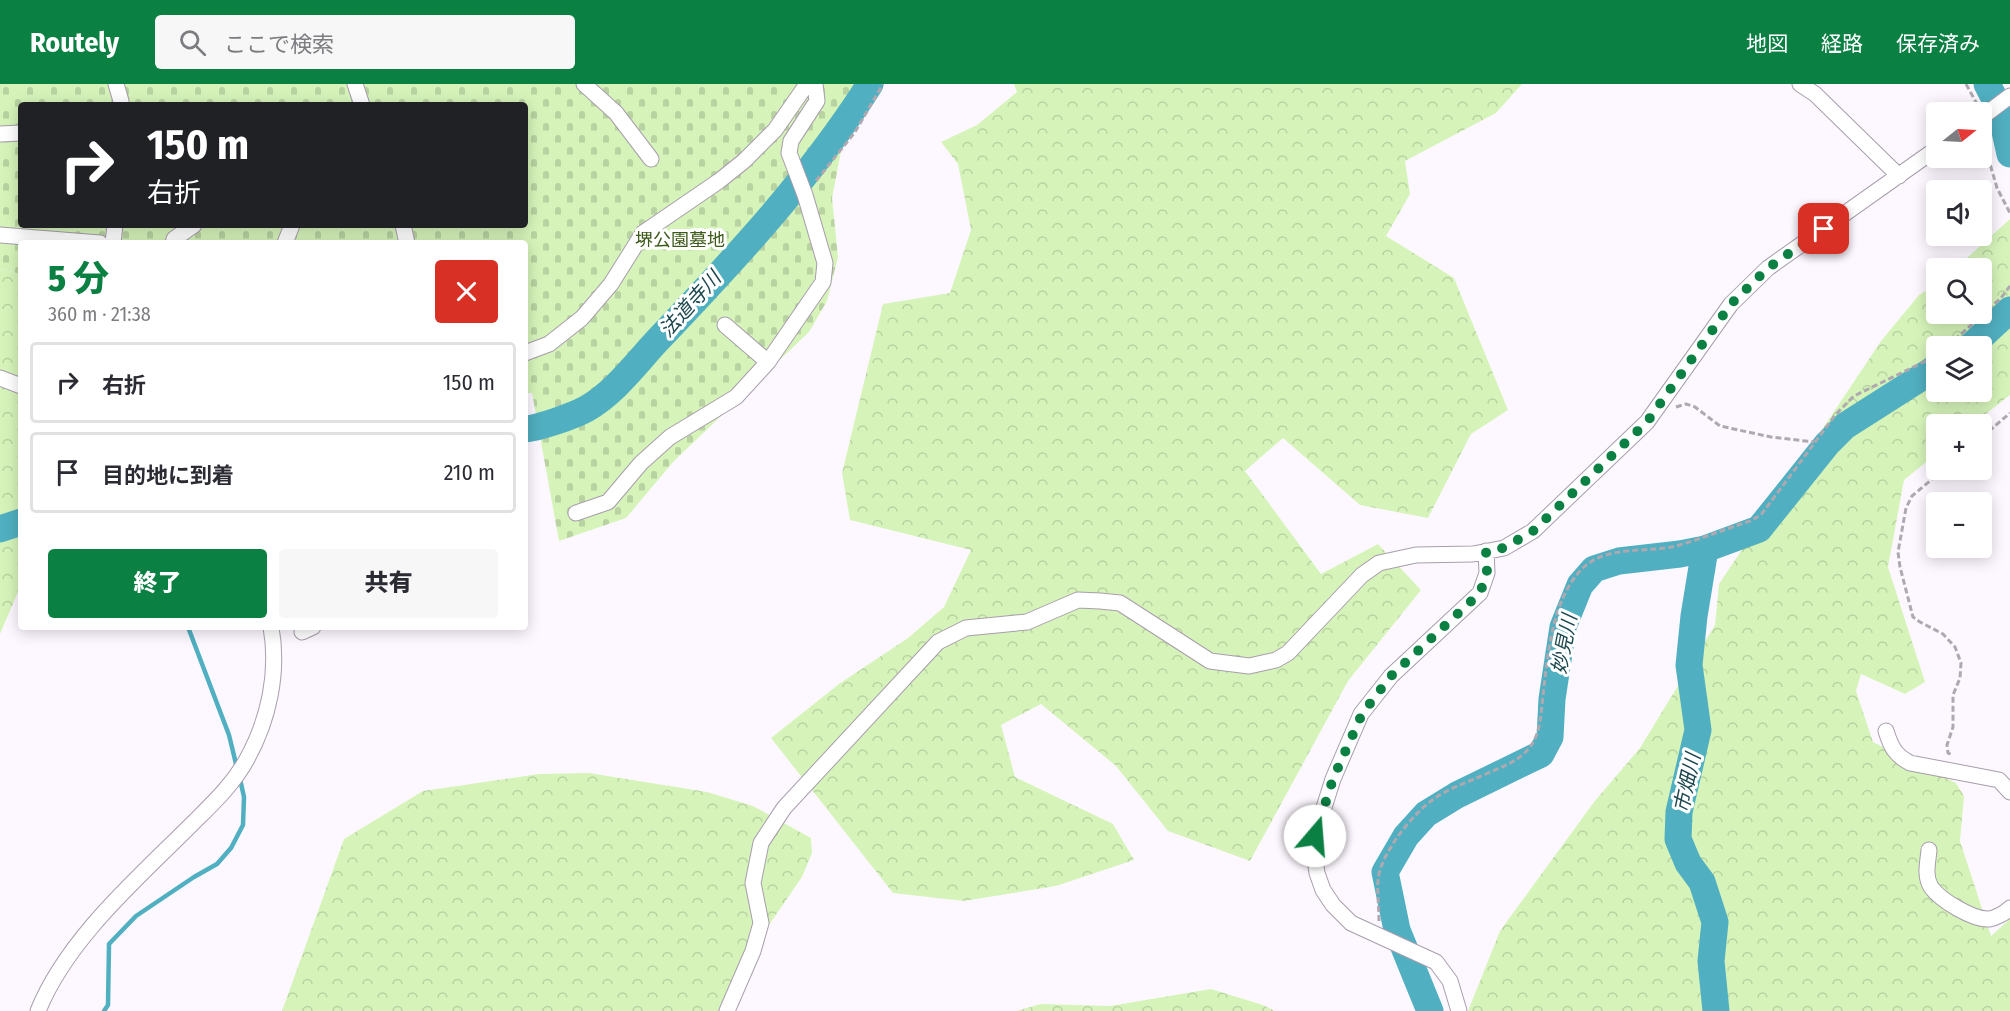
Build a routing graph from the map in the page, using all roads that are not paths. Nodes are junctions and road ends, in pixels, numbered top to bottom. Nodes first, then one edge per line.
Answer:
1 (116, 84) edge
2 (355, 84) edge
3 (584, 84) edge
4 (807, 84) edge
5 (815, 84) edge
6 (1800, 84) edge
7 (2010, 96) edge
8 (121, 101) dead end
9 (361, 102) edge
10 (1992, 110) edge
11 (18, 133) edge
12 (0, 134) edge
13 (1926, 156) edge
14 (651, 159) dead end
15 (1899, 176) junction
16 (190, 228) edge
17 (0, 235) edge
18 (62, 240) edge
19 (174, 240) edge
20 (725, 326) dead end
21 (528, 352) edge
22 (768, 362) junction
23 (0, 378) edge
24 (18, 385) edge
25 (576, 513) dead end
26 (1486, 551) junction
27 (271, 630) edge
28 (1886, 731) dead end
29 (2010, 792) edge
30 (1929, 850) dead end
31 (2010, 908) edge
32 (38, 1011) edge
33 (727, 1011) edge
34 (1459, 1011) edge

1 - 8 street
2 - 9 street
3 - 14 street
4 - 21 street
5 - 22 street
6 - 15 street
7 - 10 street
11 - 12 street
13 - 15 street
15 - 26 street
16 - 19 street
17 - 18 street
20 - 22 street
22 - 25 street
23 - 24 street
26 - 33 street
26 - 34 street
27 - 32 street
28 - 29 street
30 - 31 street

